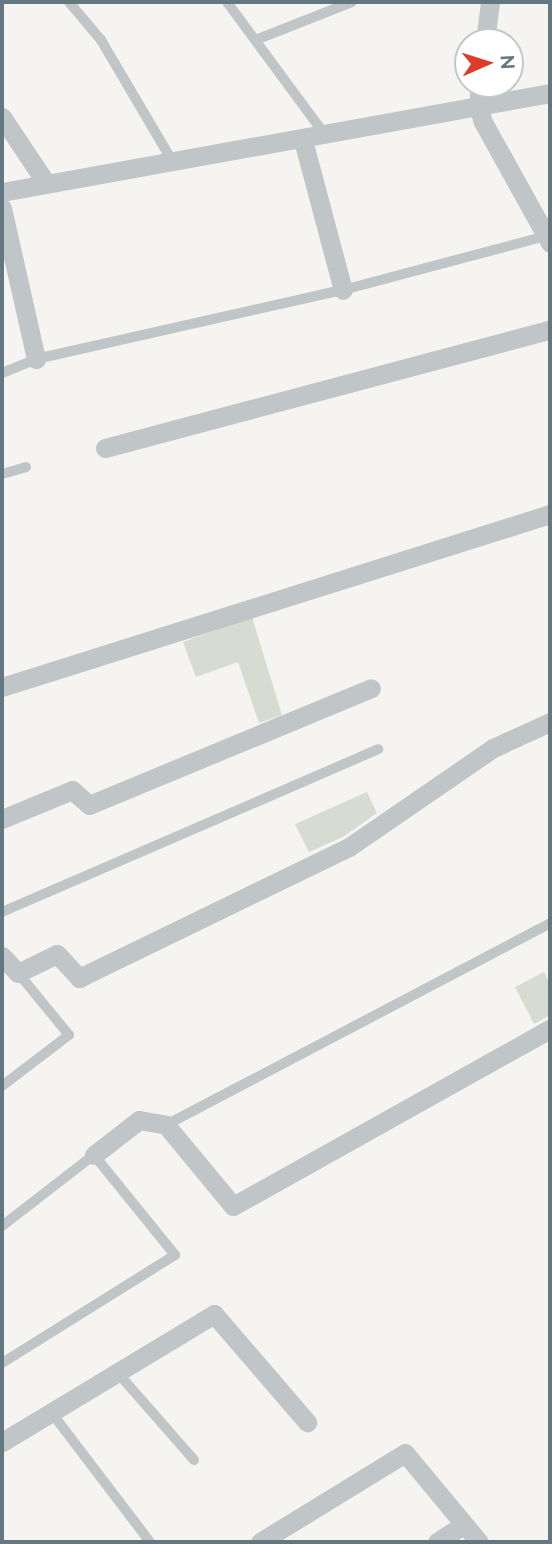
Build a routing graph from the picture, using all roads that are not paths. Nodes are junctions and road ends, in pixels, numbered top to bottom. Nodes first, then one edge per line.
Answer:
1 (69, 2) edge
2 (227, 2) edge
3 (352, 2) edge
4 (490, 2) edge
5 (487, 28) edge
6 (258, 39) junction
7 (479, 98) edge
8 (548, 99) edge
9 (478, 105) junction
10 (2, 117) edge
11 (326, 136) junction
12 (303, 140) junction
13 (173, 162) junction
14 (46, 183) junction
15 (2, 192) edge
16 (2, 208) edge
17 (548, 240) edge
18 (343, 290) junction
19 (550, 330) edge
20 (36, 359) junction
21 (2, 373) edge
22 (105, 448) dead end
23 (26, 467) dead end
24 (2, 474) edge
25 (550, 514) edge
26 (2, 687) edge
27 (371, 688) dead end
28 (550, 722) edge
29 (378, 749) dead end
30 (2, 819) edge
31 (2, 912) edge
32 (550, 923) edge
33 (2, 956) edge
34 (18, 973) junction
35 (550, 1029) edge
36 (2, 1086) edge
37 (166, 1125) junction
38 (94, 1155) junction
39 (2, 1226) edge
40 (2, 1363) edge
41 (117, 1372) junction
42 (51, 1412) junction
43 (307, 1422) dead end
44 (2, 1442) edge
45 (194, 1460) dead end
46 (463, 1525) junction
47 (150, 1542) edge
48 (260, 1542) edge
49 (437, 1542) edge
50 (479, 1542) edge

1 - 13 lane
2 - 6 lane
3 - 6 lane
4 - 5 street
6 - 11 lane
7 - 9 street
8 - 9 street
9 - 11 street
9 - 17 street
10 - 14 street
11 - 12 street
12 - 13 street
12 - 18 street
13 - 14 street
14 - 15 street
16 - 20 street
17 - 18 lane
18 - 20 lane
19 - 22 street
20 - 21 lane
23 - 24 lane
25 - 26 street
27 - 30 street
28 - 34 street
29 - 31 lane
32 - 37 lane
33 - 34 street
34 - 36 lane
35 - 37 street
37 - 38 street
38 - 39 lane
38 - 40 lane
41 - 42 street
41 - 43 street
41 - 45 lane
42 - 44 street
42 - 47 lane
46 - 48 street
46 - 49 street
46 - 50 street

